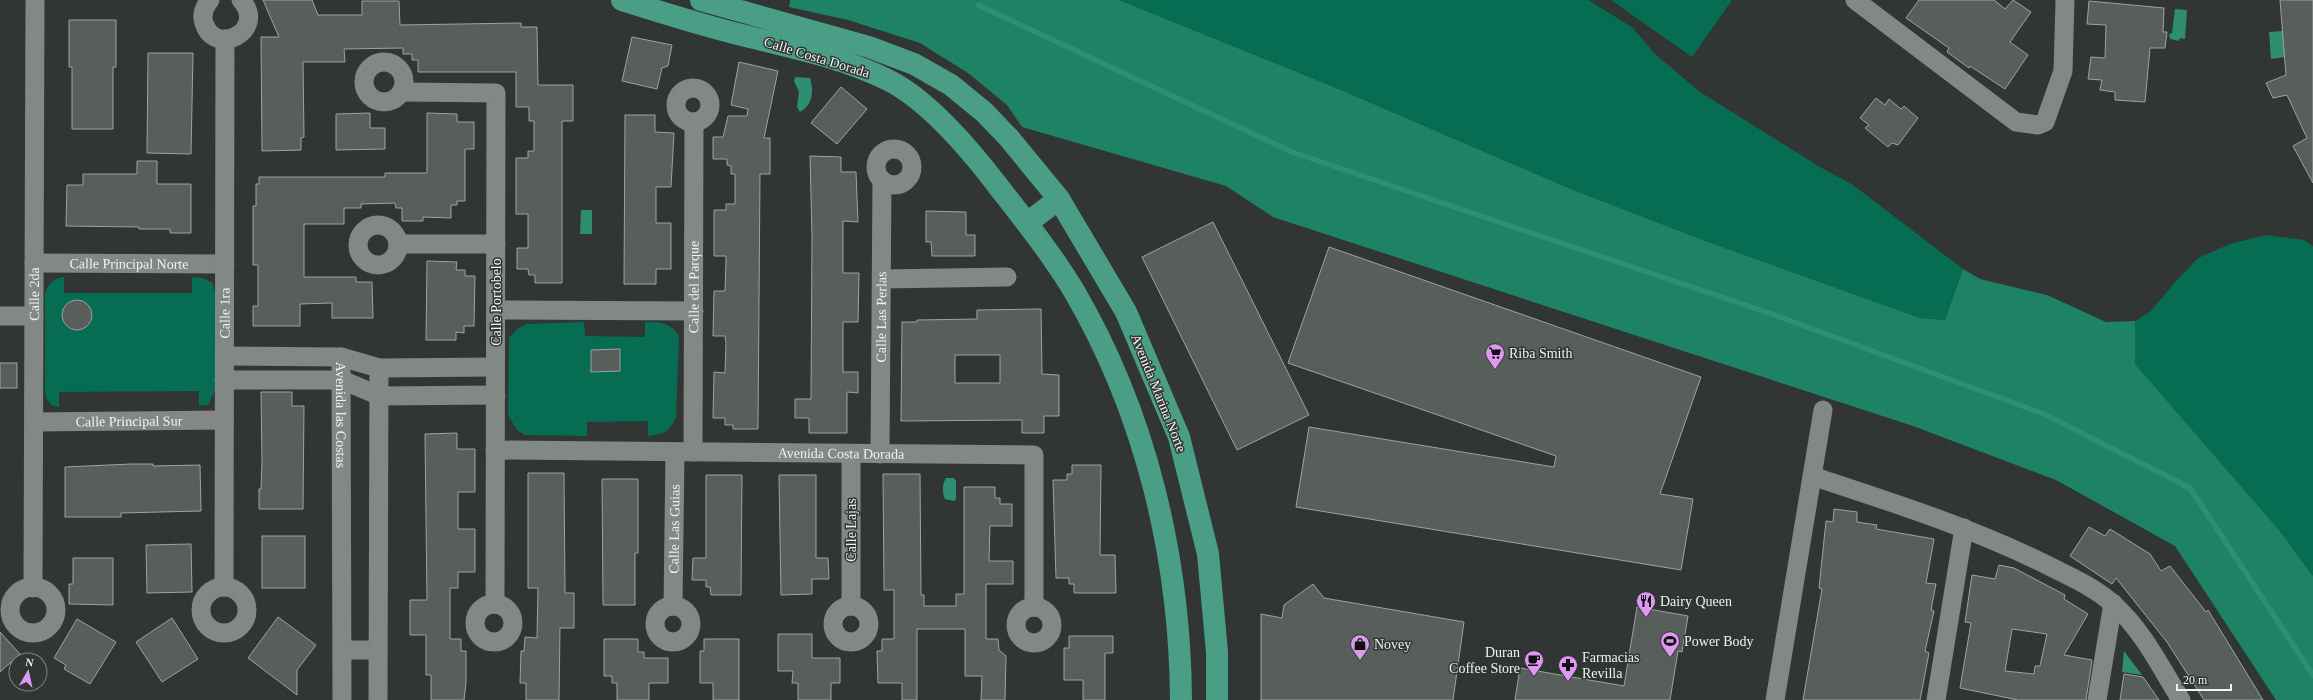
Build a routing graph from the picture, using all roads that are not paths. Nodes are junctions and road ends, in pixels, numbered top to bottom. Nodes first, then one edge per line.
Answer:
1 (35, 0) edge
2 (210, 0) edge
3 (241, 0) edge
4 (622, 0) edge
5 (1855, 0) edge
6 (2065, 0) edge
7 (713, 1) edge
8 (225, 40) junction
9 (402, 92) dead end
10 (694, 123) dead end
11 (882, 180) dead end
12 (1060, 199) junction
13 (1027, 223) junction
14 (398, 244) dead end
15 (496, 244) junction
16 (34, 263) junction
17 (224, 264) junction
18 (1007, 277) dead end
19 (882, 279) junction
20 (496, 310) junction
21 (694, 311) junction
22 (0, 316) edge
23 (34, 316) junction
24 (224, 356) junction
25 (341, 357) junction
26 (495, 367) junction
27 (379, 368) junction
28 (224, 380) junction
29 (342, 380) junction
30 (496, 395) junction
31 (380, 396) junction
32 (1822, 410) dead end
33 (224, 420) junction
34 (34, 422) junction
35 (495, 450) junction
36 (684, 452) junction
37 (851, 454) junction
38 (880, 454) junction
39 (1812, 476) junction
40 (1964, 528) junction
41 (224, 587) dead end
42 (33, 588) dead end
43 (2113, 603) junction
44 (495, 604) dead end
45 (673, 606) dead end
46 (851, 606) dead end
47 (1034, 607) dead end
48 (342, 650) junction
49 (378, 650) junction
50 (342, 700) edge
51 (378, 700) edge
52 (1182, 700) edge
53 (1217, 700) edge
54 (1775, 700) edge
55 (1936, 700) edge
56 (2097, 700) edge
57 (2181, 700) edge

1 - 16 street, Calle 2da
2 - 8 street
3 - 8 street
4 - 13 main road, Calle Costa Dorada
5 - 6 street
7 - 12 main road, Calle Costa Dorada
8 - 17 street, Calle 1ra
9 - 15 street, Calle Portobelo
10 - 21 street, Calle del Parque
11 - 19 street, Calle Las Perlas
12 - 13 main road
12 - 53 main road, Avenida Marina Norte
13 - 52 main road
14 - 15 street
15 - 20 street, Calle Portobelo
16 - 17 street, Calle Principal Norte
16 - 23 street, Calle 2da
17 - 24 street, Calle 1ra
18 - 19 street
19 - 38 street, Calle Las Perlas
20 - 21 street
20 - 26 street, Calle Portobelo
21 - 36 street, Calle del Parque
22 - 23 street
23 - 34 street, Calle 2da
24 - 25 street
24 - 28 street, Calle 1ra
25 - 27 street, Avenida las Costas
25 - 29 street, Avenida las Costas
26 - 27 street, Avenida las Costas
26 - 30 street, Calle Portobelo
27 - 31 street
28 - 29 street
28 - 33 street, Calle 1ra
29 - 31 street
29 - 48 street, Avenida las Costas
30 - 31 street
30 - 35 street, Calle Portobelo
31 - 49 street
32 - 39 street
33 - 34 street, Calle Principal Sur
33 - 41 street, Calle 1ra
34 - 42 street, Calle 2da
35 - 36 street, Avenida Costa Dorada
35 - 44 street, Calle Portobelo
36 - 37 street, Avenida Costa Dorada
36 - 45 street, Calle Las Guias
37 - 38 street, Avenida Costa Dorada
37 - 46 street, Calle Lajas
38 - 47 street, Avenida Costa Dorada
39 - 40 street
39 - 54 street
40 - 43 street
40 - 55 street
43 - 56 street
43 - 57 street
48 - 49 street
48 - 50 street, Avenida las Costas
49 - 51 street

